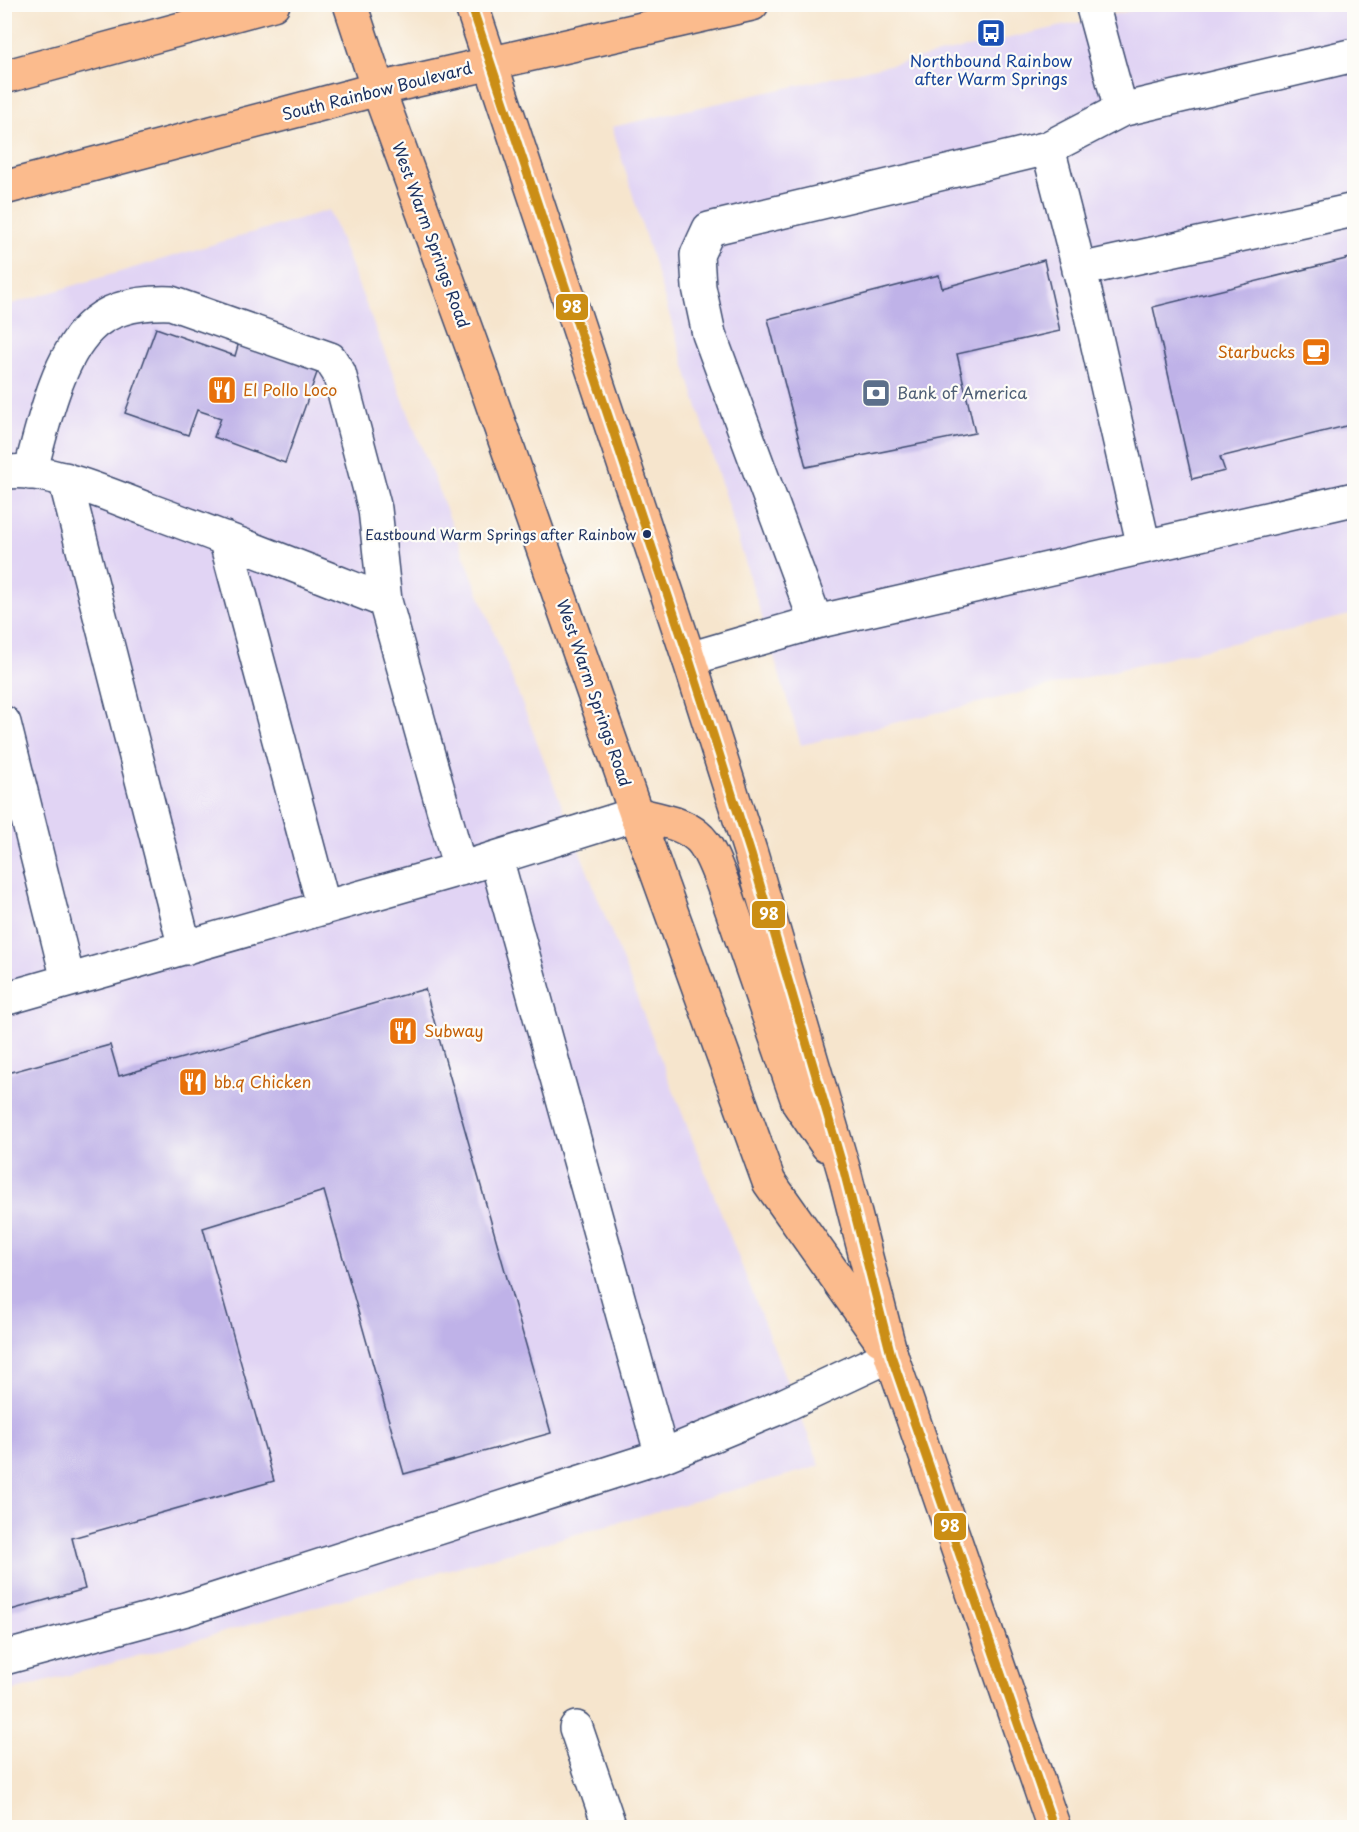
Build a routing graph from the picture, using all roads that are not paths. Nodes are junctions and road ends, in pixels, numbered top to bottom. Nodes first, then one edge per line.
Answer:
1 (273, 4) edge
2 (351, 4) edge
3 (471, 4) edge
4 (753, 4) edge
5 (1092, 4) edge
6 (1354, 55) edge
7 (490, 63) junction
8 (4, 77) edge
9 (378, 89) junction
10 (1121, 110) junction
11 (1048, 148) junction
12 (4, 188) edge
13 (1354, 210) edge
14 (1079, 270) junction
15 (17, 473) edge
16 (64, 479) junction
17 (1354, 499) edge
18 (225, 538) junction
19 (1143, 547) junction
20 (385, 601) junction
21 (816, 622) junction
22 (688, 659) junction
23 (4, 723) edge
24 (636, 814) junction
25 (496, 858) junction
26 (460, 869) junction
27 (324, 908) junction
28 (185, 948) junction
29 (68, 981) junction
30 (4, 999) edge
31 (844, 1171) junction
32 (891, 1355) junction
33 (662, 1456) junction
34 (4, 1658) edge
35 (576, 1728) dead end
36 (610, 1827) edge
37 (1054, 1827) edge

1 - 8 main road
2 - 9 main road, West Warm Springs Road
3 - 7 main road, West Warm Springs Road
4 - 7 main road, South Rainbow Boulevard
5 - 10 street
6 - 10 street
7 - 9 main road, South Rainbow Boulevard
7 - 22 main road, West Warm Springs Road
9 - 12 main road, South Rainbow Boulevard
9 - 24 main road, West Warm Springs Road
10 - 11 street
11 - 14 street
11 - 21 street
13 - 14 street
14 - 19 street
15 - 16 street
15 - 20 street
16 - 18 street
16 - 28 street
17 - 19 street
18 - 20 street
18 - 27 street
19 - 21 street
20 - 26 street
21 - 22 street
22 - 31 main road, West Warm Springs Road
23 - 29 street
24 - 25 street
24 - 31 main road
24 - 32 main road, West Warm Springs Road
25 - 26 street
25 - 33 street
26 - 27 street
27 - 28 street
28 - 29 street
29 - 30 street
31 - 32 main road, West Warm Springs Road
32 - 33 street
32 - 37 main road, West Warm Springs Road
33 - 34 street
35 - 36 street

